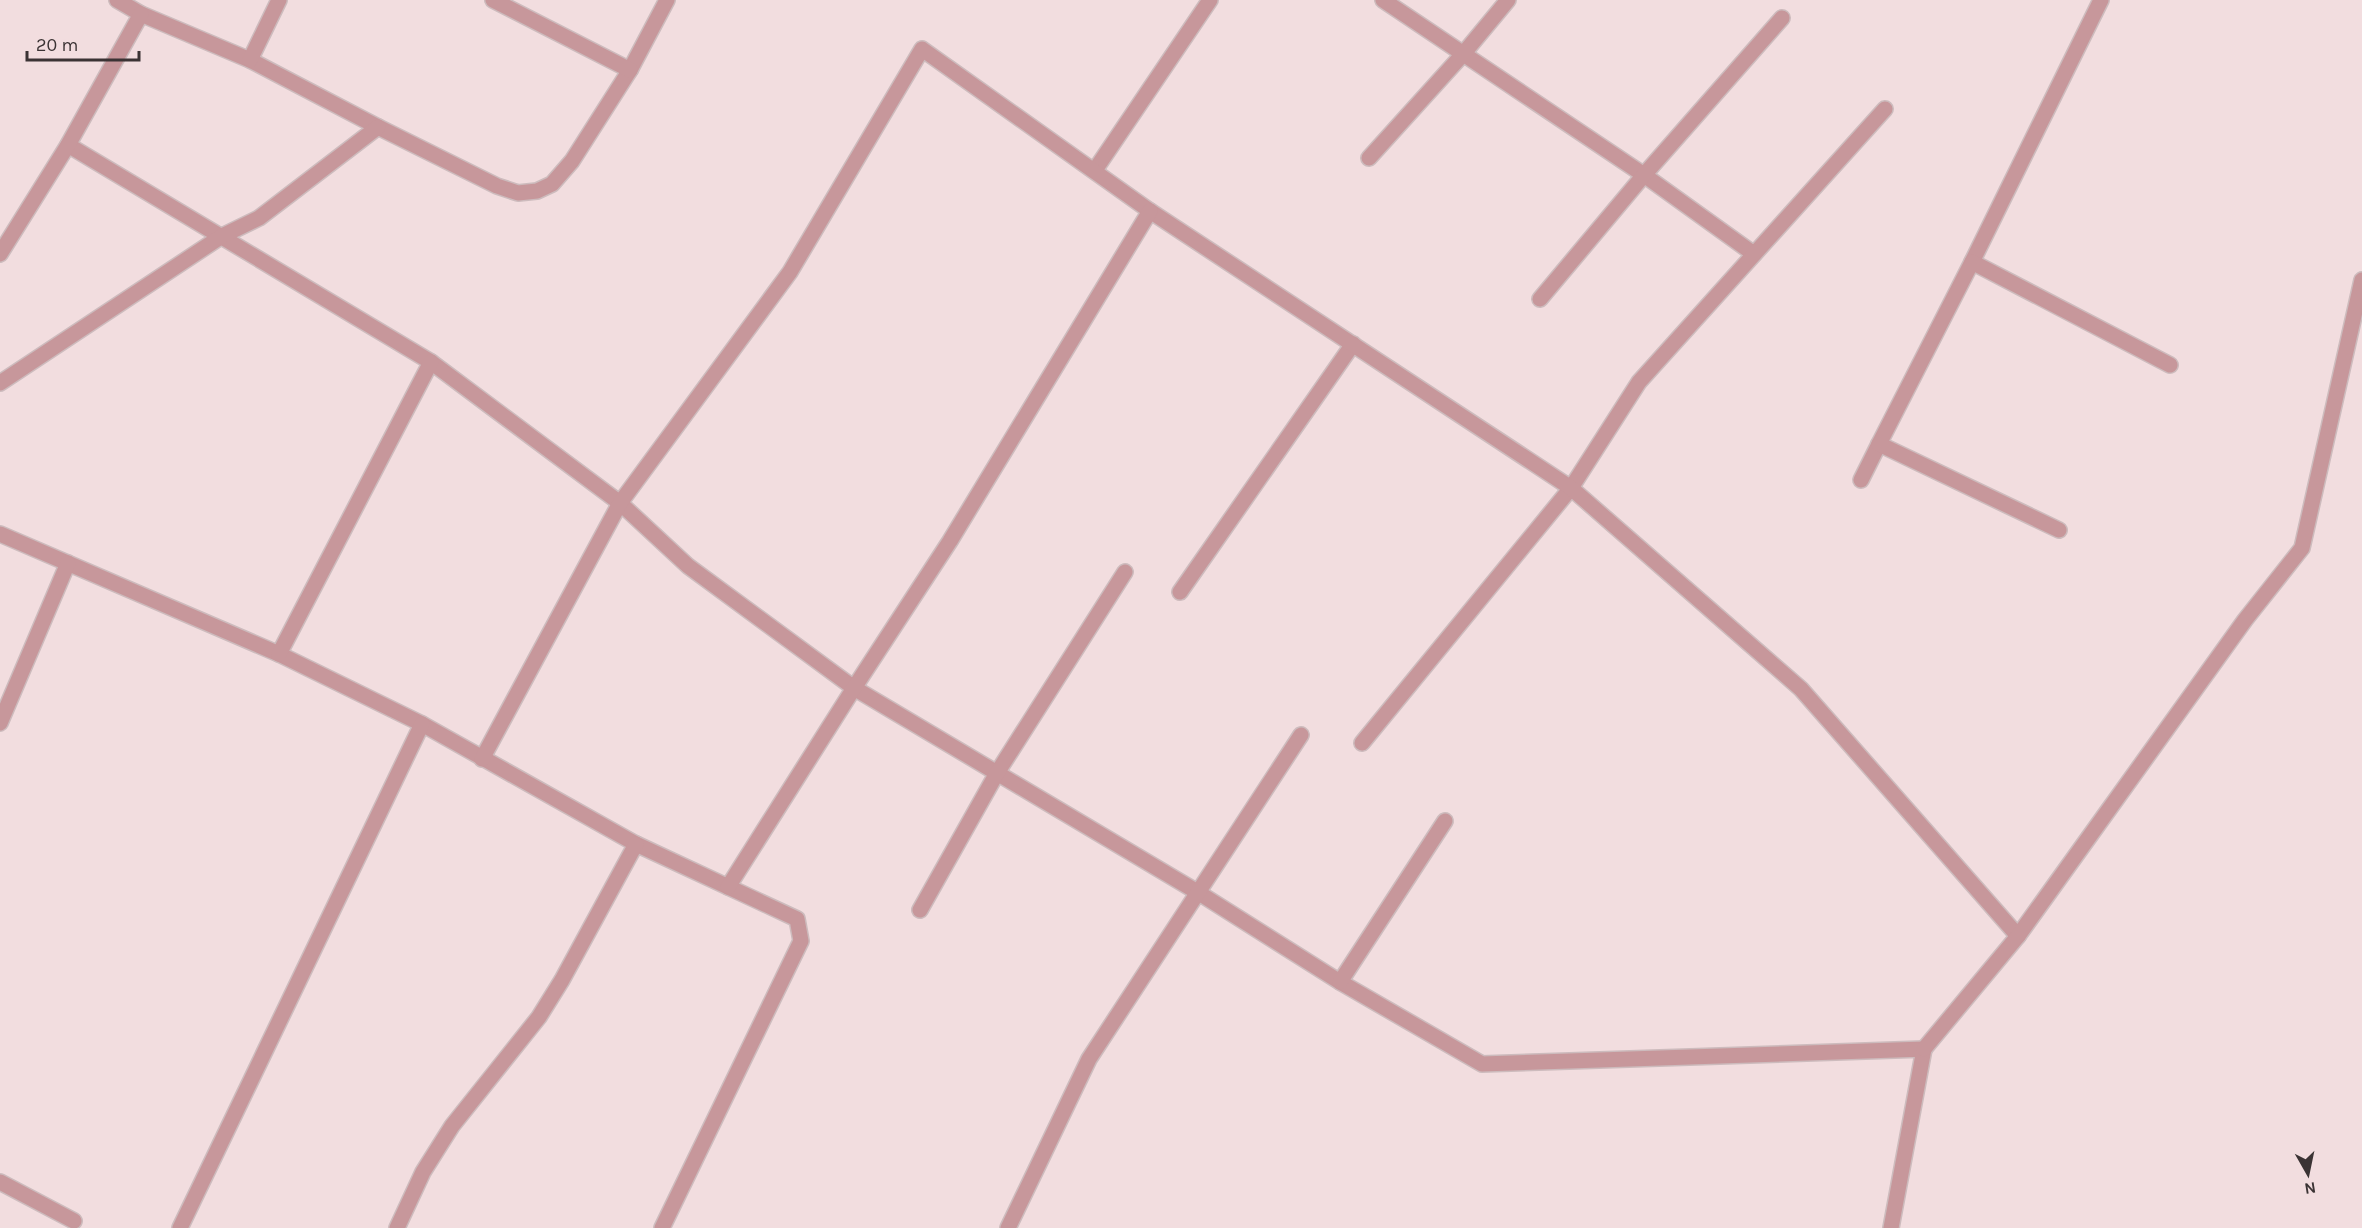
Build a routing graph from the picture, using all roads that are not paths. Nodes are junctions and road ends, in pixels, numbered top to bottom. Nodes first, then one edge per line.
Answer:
1 (117, 0) edge
2 (279, 0) edge
3 (493, 0) edge
4 (667, 0) edge
5 (1210, 0) edge
6 (1383, 0) edge
7 (1508, 0) edge
8 (2101, 0) edge
9 (141, 14) junction
10 (1782, 18) dead end
11 (1464, 53) junction
12 (250, 60) junction
13 (630, 70) junction
14 (1885, 109) dead end
15 (378, 127) junction
16 (68, 145) junction
17 (1369, 158) dead end
18 (1095, 170) junction
19 (1644, 175) junction
20 (1150, 211) junction
21 (222, 236) junction
22 (0, 254) edge
23 (1754, 254) junction
24 (1972, 262) junction
25 (2362, 280) edge
26 (1540, 299) dead end
27 (1353, 344) junction
28 (431, 362) junction
29 (2170, 365) dead end
30 (0, 383) edge
31 (1879, 444) junction
32 (1861, 480) dead end
33 (1571, 488) junction
34 (620, 503) junction
35 (2060, 530) dead end
36 (0, 534) edge
37 (68, 563) junction
38 (1125, 573) dead end
39 (1180, 591) dead end
40 (279, 654) junction
41 (854, 688) junction
42 (0, 723) edge
43 (423, 724) junction
44 (1301, 735) dead end
45 (1362, 743) dead end
46 (482, 759) junction
47 (997, 773) junction
48 (1445, 821) dead end
49 (636, 844) junction
50 (729, 888) junction
51 (1199, 893) junction
52 (921, 910) dead end
53 (2018, 936) junction
54 (1340, 982) junction
55 (1924, 1049) junction
56 (0, 1182) edge
57 (74, 1221) dead end
58 (180, 1228) edge
59 (397, 1228) edge
60 (662, 1228) edge
61 (1008, 1228) edge
62 (1891, 1228) edge

1 - 9 street
2 - 12 street
3 - 13 street
4 - 13 street
5 - 18 street
6 - 11 street
7 - 11 street
8 - 24 street
9 - 12 street
9 - 16 street
10 - 19 street
11 - 17 street
11 - 19 street
12 - 15 street
13 - 15 street
14 - 23 street
15 - 21 street
16 - 21 street
16 - 22 street
18 - 20 street
18 - 34 street
19 - 23 street
19 - 26 street
20 - 27 street
20 - 41 street
21 - 28 street
21 - 30 street
23 - 33 street
24 - 29 street
24 - 31 street
25 - 53 street
27 - 33 street
27 - 39 street
28 - 34 street
28 - 40 street
31 - 32 street
31 - 35 street
33 - 45 street
33 - 53 street
34 - 41 street
34 - 46 street
36 - 37 street
37 - 40 street
37 - 42 street
38 - 47 street
40 - 43 street
41 - 47 street
41 - 50 street
43 - 46 street
43 - 58 street
44 - 51 street
46 - 49 street
47 - 51 street
47 - 52 street
48 - 54 street
49 - 50 street
49 - 59 street
50 - 60 street
51 - 54 street
51 - 61 street
53 - 55 street
54 - 55 street
55 - 62 street
56 - 57 street

